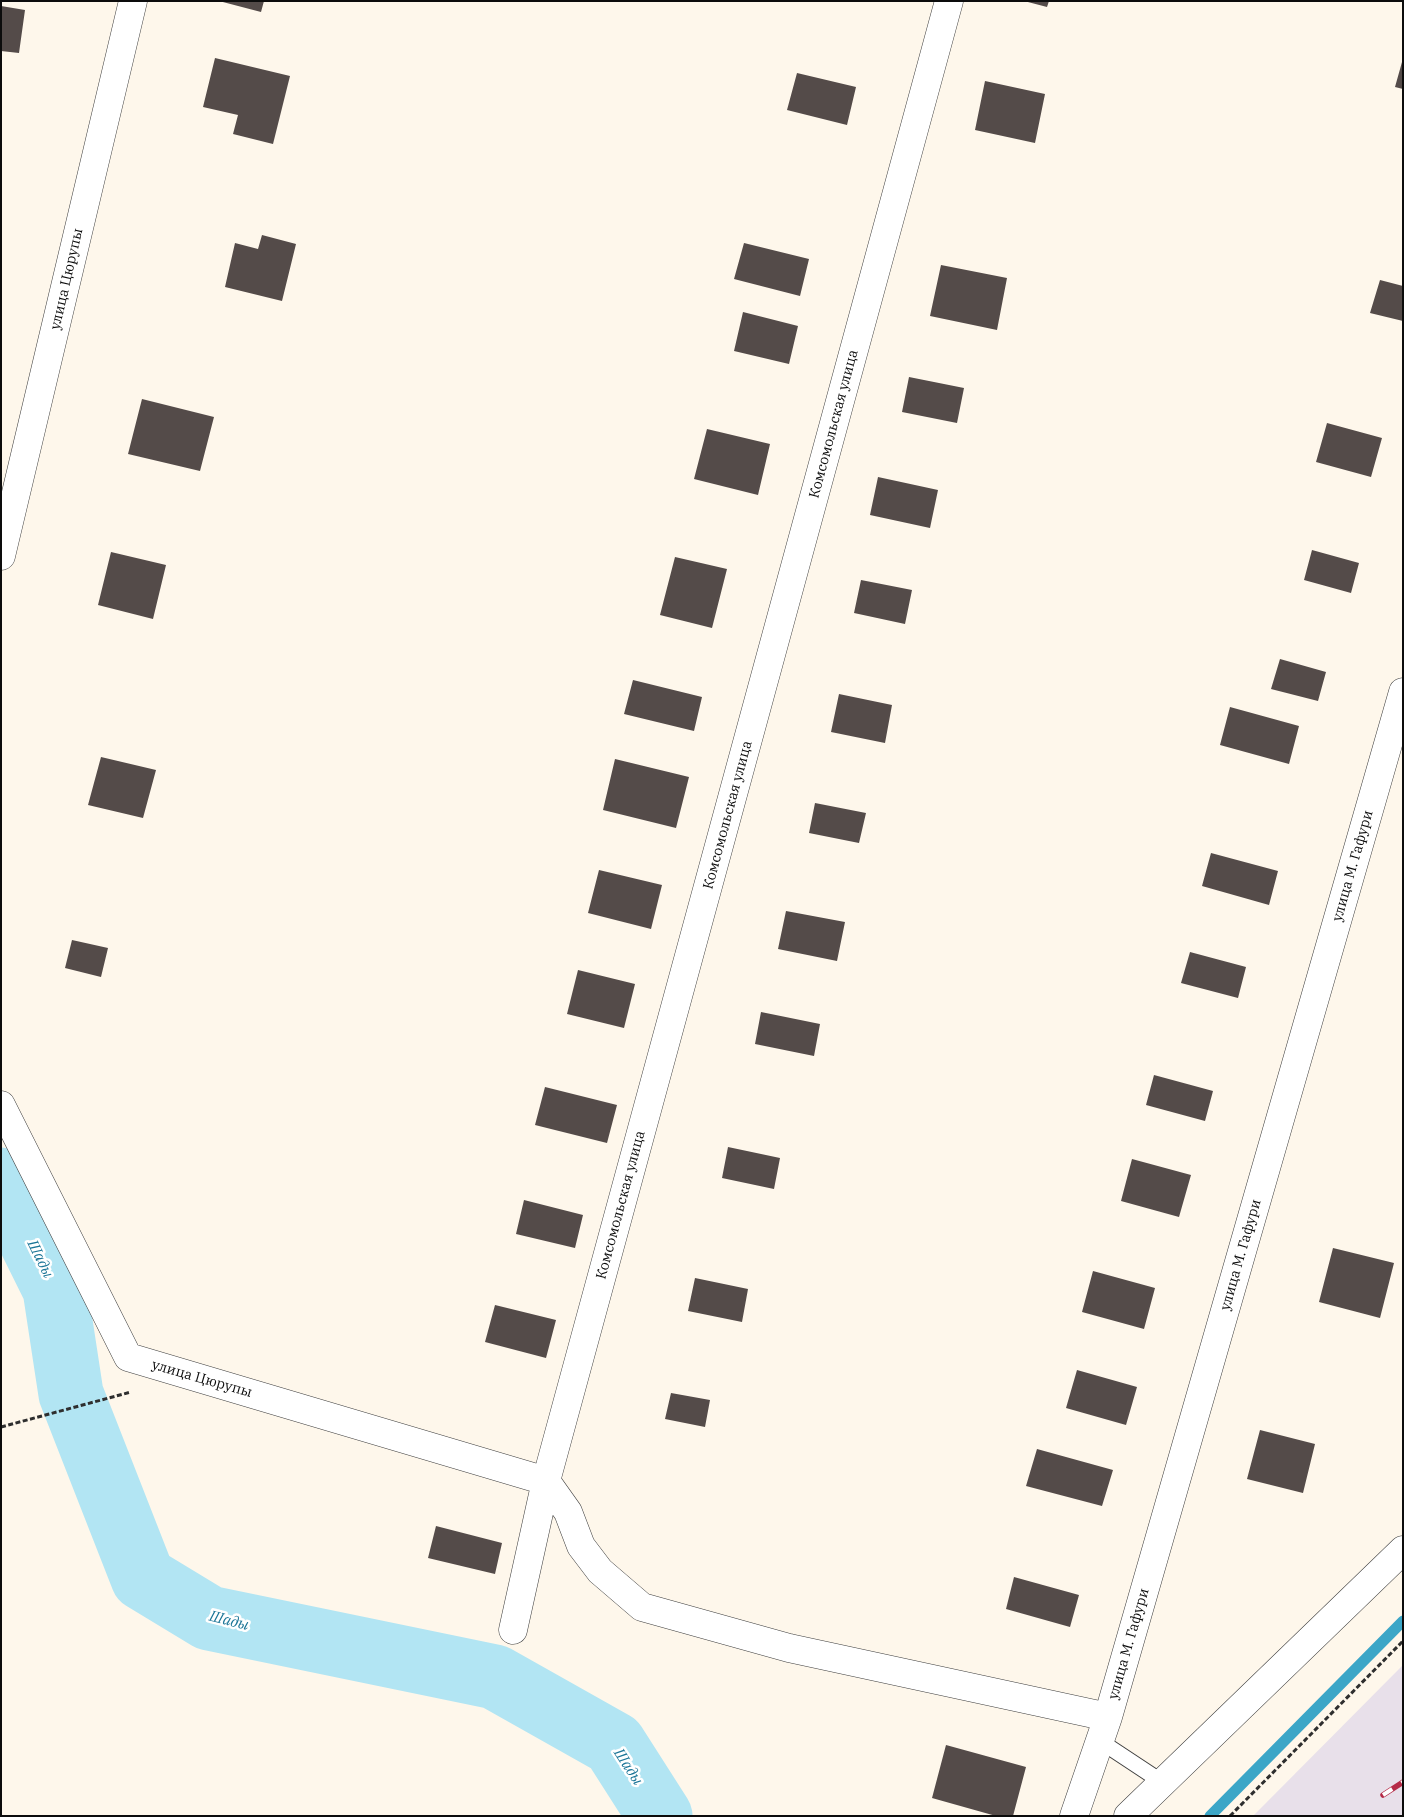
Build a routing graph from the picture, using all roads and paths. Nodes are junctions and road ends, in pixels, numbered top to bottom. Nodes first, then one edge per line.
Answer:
1 (133, 1) edge
2 (948, 1) edge
3 (1, 556) edge
4 (1403, 692) edge
5 (1, 1105) edge
6 (128, 1395) dead end
7 (1, 1427) edge
8 (546, 1481) junction
9 (1403, 1550) edge
10 (513, 1630) dead end
11 (1403, 1641) edge
12 (1104, 1729) junction
13 (1162, 1782) junction
14 (1074, 1816) edge
15 (1128, 1816) edge
16 (1230, 1816) edge

1 - 3 street, улица Цюрупы
2 - 8 street, Комсомольская улица
4 - 12 street, улица М. Гафури
5 - 8 street, улица Цюрупы
6 - 7 path
8 - 10 street, Комсомольская улица
8 - 12 street
9 - 13 street
11 - 16 path
12 - 13 lane
12 - 14 street, улица М. Гафури
13 - 15 street

